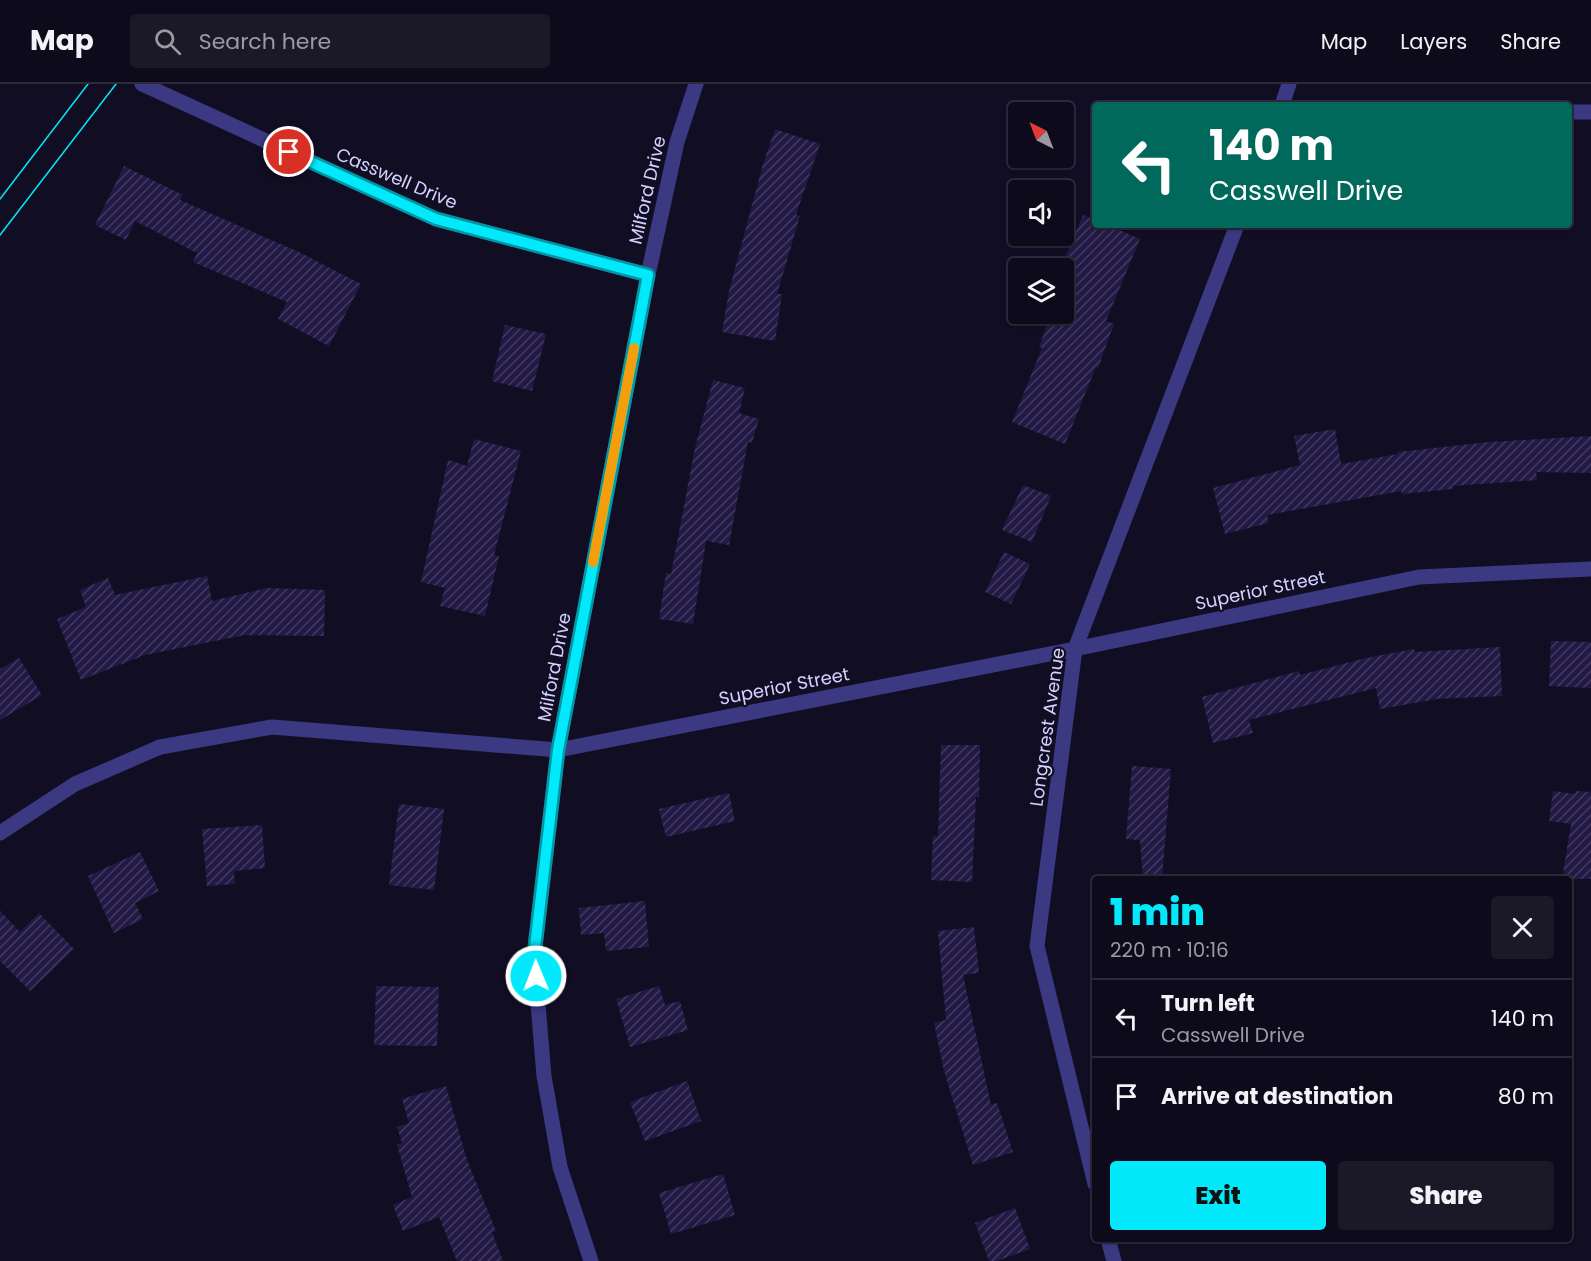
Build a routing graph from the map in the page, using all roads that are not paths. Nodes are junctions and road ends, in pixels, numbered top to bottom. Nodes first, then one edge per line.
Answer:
1 (142, 84) edge
2 (696, 84) edge
3 (1290, 84) edge
4 (1283, 102) edge
5 (1572, 112) edge
6 (1591, 112) edge
7 (1236, 228) edge
8 (648, 275) junction
9 (1591, 569) edge
10 (1075, 649) junction
11 (558, 750) junction
12 (0, 833) edge
13 (1092, 1172) edge
14 (1109, 1242) edge
15 (591, 1261) edge
16 (1114, 1261) edge

1 - 8 street, Casswell Drive
2 - 8 street, Milford Drive
3 - 4 street
5 - 6 street
7 - 10 street, Longcrest Avenue
8 - 11 street, Milford Drive
9 - 10 street, Superior Street
10 - 11 street, Superior Street
10 - 13 street, Longcrest Avenue
11 - 12 street, Superior Street
11 - 15 street, Milford Drive
14 - 16 street

